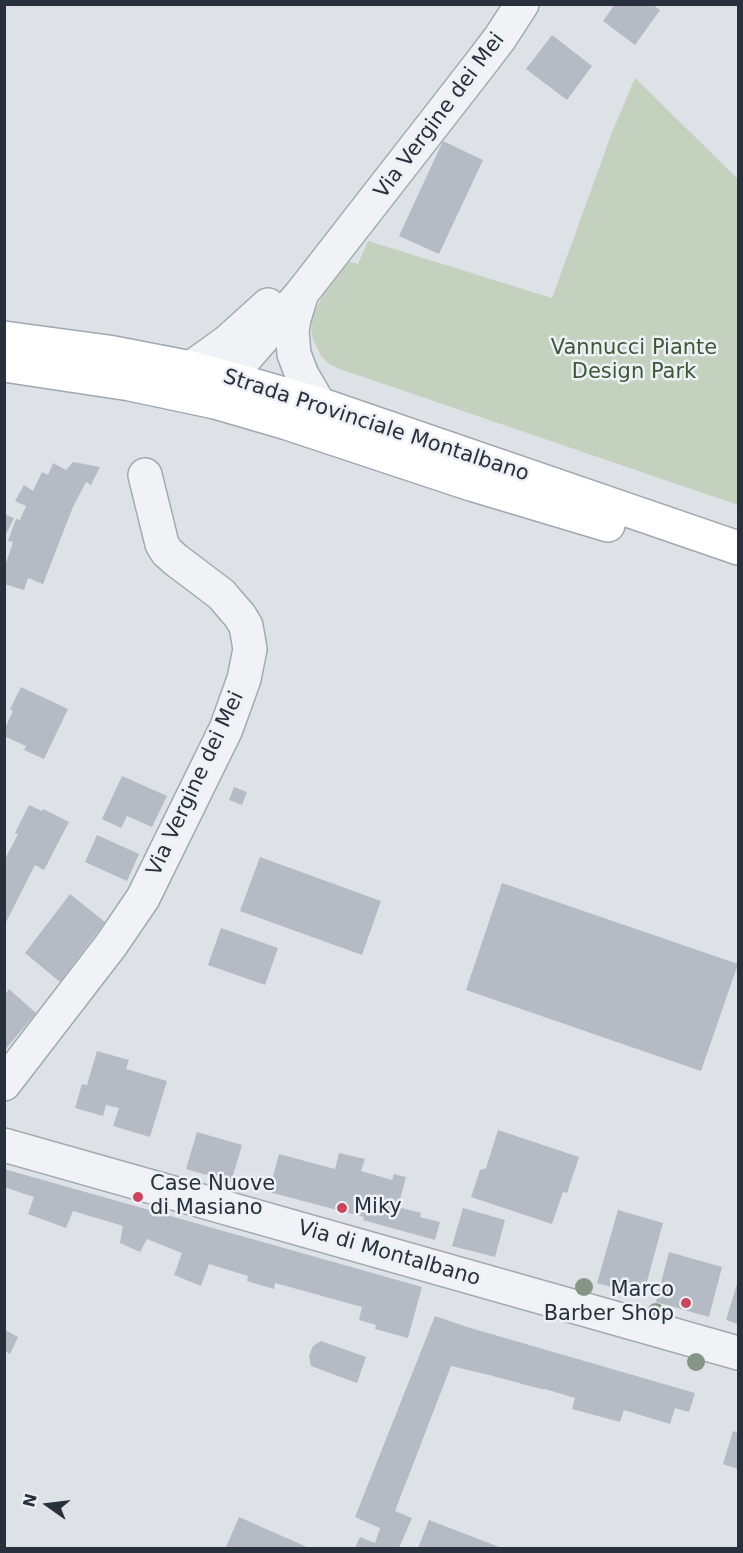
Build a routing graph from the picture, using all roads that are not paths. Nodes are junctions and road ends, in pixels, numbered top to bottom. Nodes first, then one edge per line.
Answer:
1 (522, 4) edge
2 (356, 226) junction
3 (302, 293) junction
4 (4, 338) edge
5 (4, 365) edge
6 (228, 378) junction
7 (187, 381) junction
8 (319, 404) junction
9 (145, 475) dead end
10 (738, 548) edge
11 (738, 562) edge
12 (4, 1084) edge
13 (4, 1145) edge
14 (738, 1353) edge

1 - 2 street, Via Vergine dei Mei
2 - 3 street, Via Vergine dei Mei
2 - 7 street, Via Vergine dei Mei
3 - 6 street, Via Vergine dei Mei
3 - 8 street, Via Vergine dei Mei
4 - 7 main road, Strada Provinciale Montalbano
5 - 7 main road, Strada Provinciale Montalbano
6 - 7 main road, Strada Provinciale Montalbano
6 - 8 main road, Strada Provinciale Montalbano
7 - 11 main road, Strada Provinciale Montalbano
8 - 10 main road, Strada Provinciale Montalbano
9 - 12 street, Via Vergine dei Mei
13 - 14 street, Via di Montalbano

